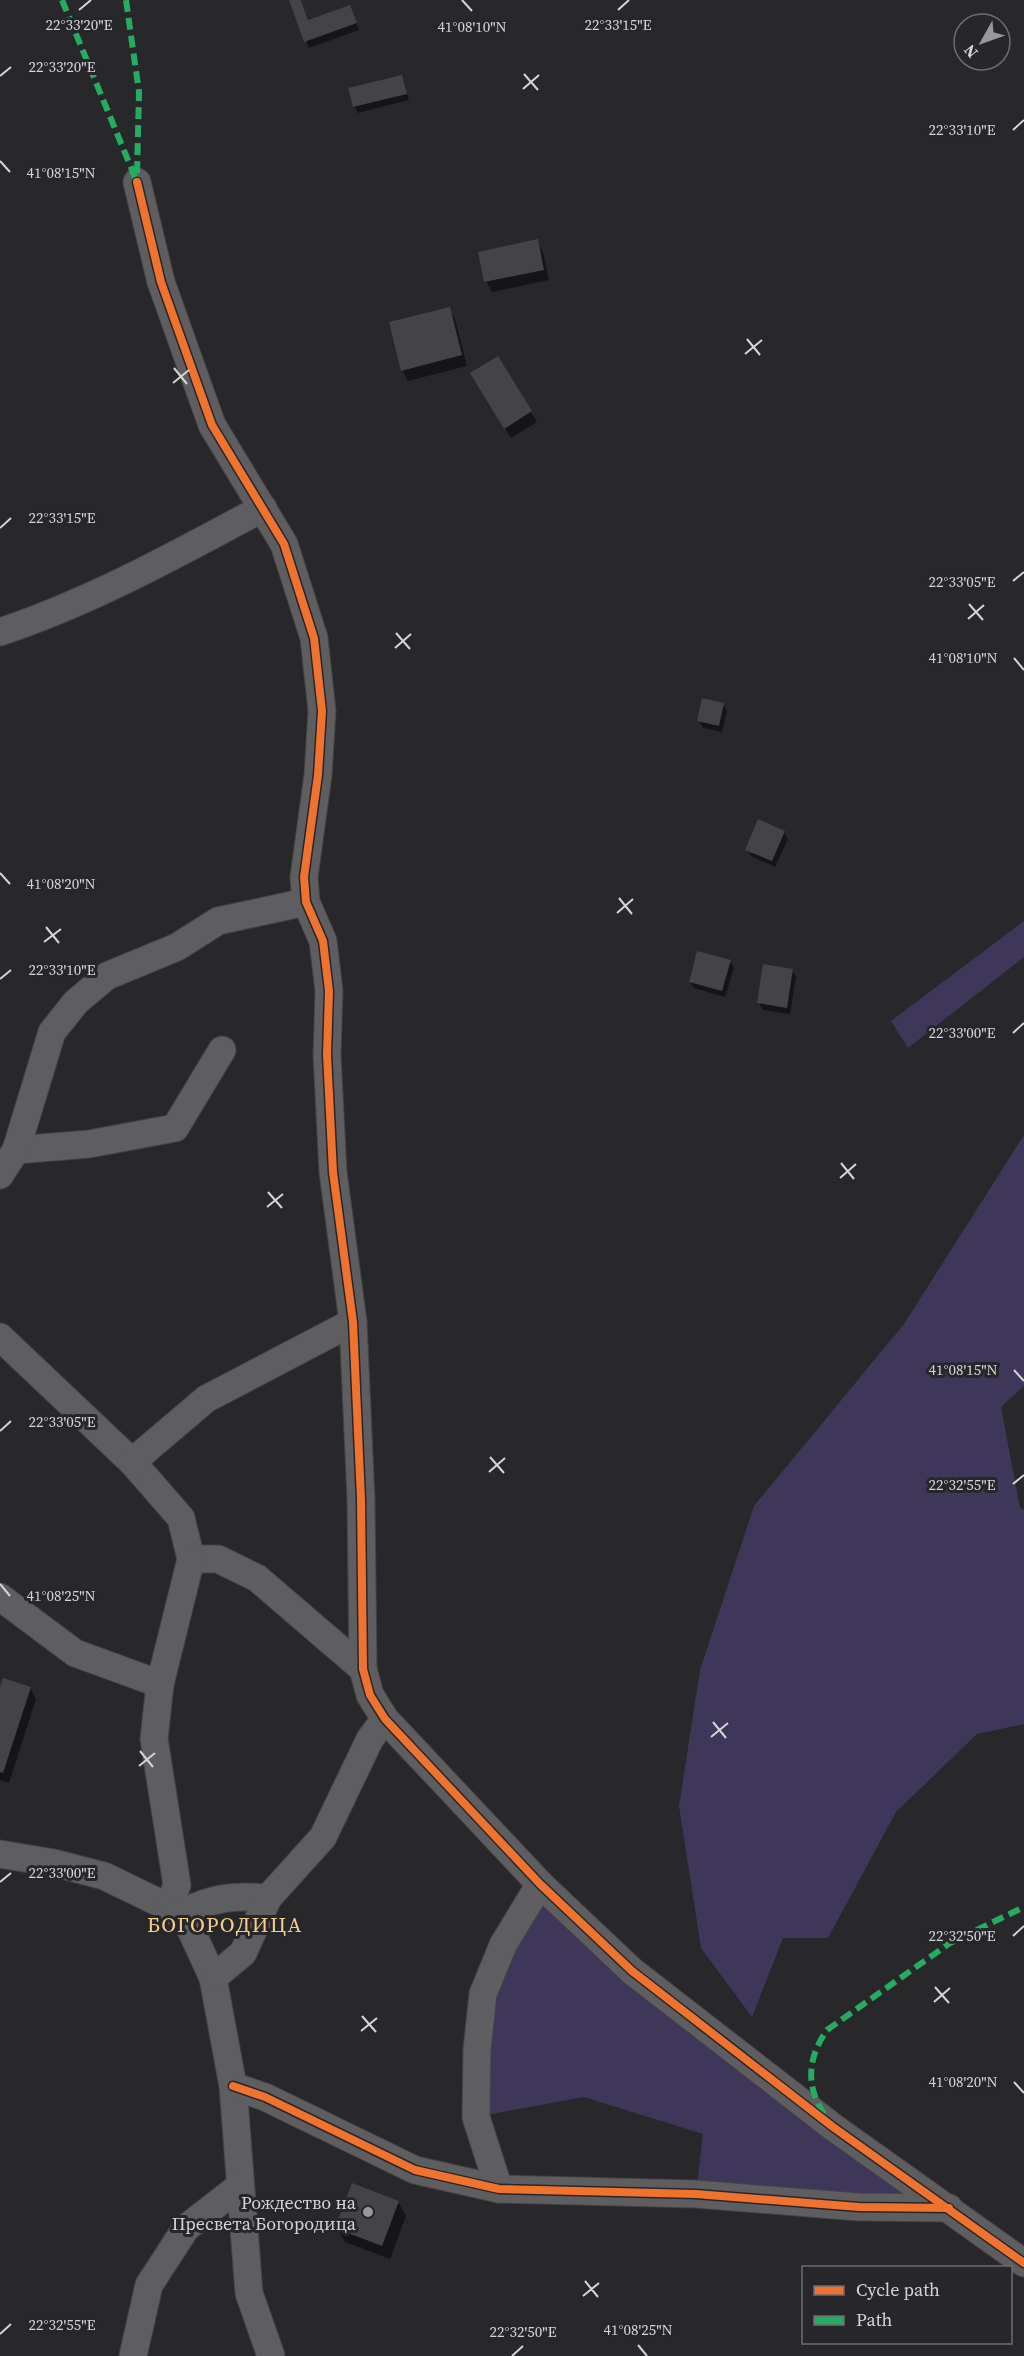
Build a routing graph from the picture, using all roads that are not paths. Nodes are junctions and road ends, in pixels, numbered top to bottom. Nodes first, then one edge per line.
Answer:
1 (137, 183) dead end
2 (263, 508) junction
3 (0, 632) edge
4 (306, 902) junction
5 (222, 1050) dead end
6 (16, 1150) junction
7 (0, 1175) edge
8 (353, 1322) junction
9 (0, 1338) edge
10 (132, 1462) junction
11 (191, 1559) junction
12 (0, 1597) edge
13 (363, 1669) junction
14 (160, 1683) junction
15 (385, 1719) junction
16 (0, 1854) edge
17 (540, 1884) junction
18 (268, 1898) junction
19 (173, 1911) junction
20 (213, 1978) junction
21 (233, 2086) junction
22 (240, 2186) junction
23 (499, 2189) junction
24 (949, 2208) junction
25 (1021, 2265) edge
26 (133, 2356) edge
27 (271, 2356) edge

1 - 2 street
2 - 3 street
2 - 4 street
4 - 6 street
4 - 8 street
5 - 6 street
6 - 7 street
8 - 10 street
8 - 13 street
9 - 10 street
10 - 11 street
11 - 13 street
11 - 14 street
12 - 14 street
13 - 15 street
14 - 19 street
15 - 17 street
15 - 18 street
16 - 19 street
17 - 23 street
17 - 24 street
18 - 19 street
18 - 20 street
19 - 20 street
20 - 21 street
21 - 22 street
21 - 23 street
22 - 26 street
22 - 27 street
23 - 24 street
24 - 25 street

